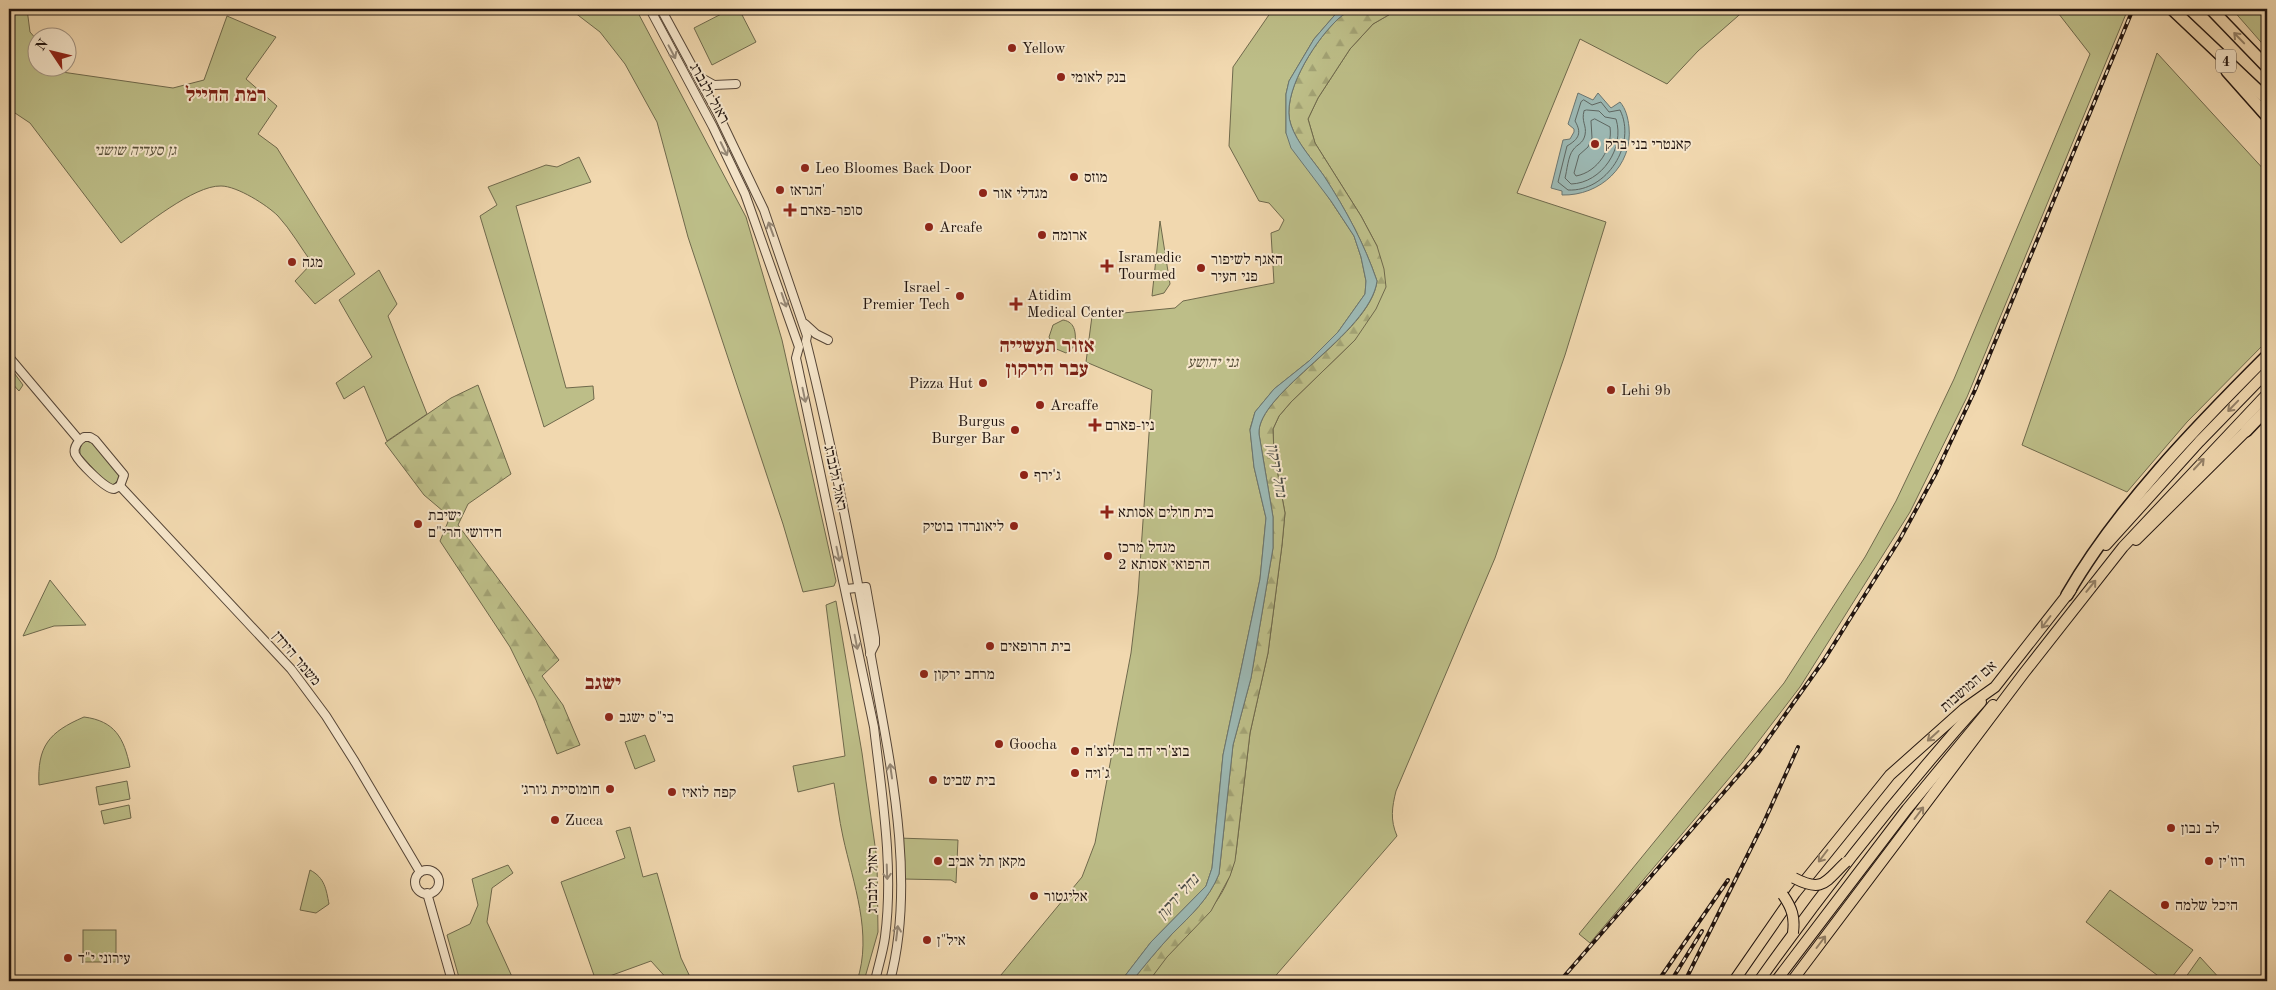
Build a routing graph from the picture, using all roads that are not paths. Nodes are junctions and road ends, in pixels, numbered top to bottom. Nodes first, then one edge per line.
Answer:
1 (650, 9) edge
2 (661, 9) edge
3 (2172, 9) edge
4 (2211, 9) edge
5 (2185, 22) junction
6 (2267, 67) edge
7 (697, 75) junction
8 (736, 84) dead end
9 (2267, 100) edge
10 (2266, 115) edge
11 (802, 321) junction
12 (828, 340) dead end
13 (2267, 356) edge
14 (9, 357) edge
15 (2267, 372) edge
16 (2267, 394) edge
17 (2267, 409) edge
18 (2246, 431) joint
19 (79, 440) junction
20 (120, 486) junction
21 (2109, 564) junction
22 (859, 588) junction
23 (846, 589) junction
24 (2066, 595) junction
25 (2024, 673) junction
26 (1995, 687) junction
27 (1846, 862) junction
28 (420, 872) junction
29 (1794, 878) dead end
30 (427, 893) junction
31 (1783, 895) dead end
32 (1793, 933) junction
33 (452, 981) edge
34 (875, 981) edge
35 (890, 981) edge
36 (1734, 981) edge
37 (1759, 981) edge
38 (1776, 981) edge
39 (1792, 981) edge

1 -> 23 street, ראול ולנברג
2 - 7 street, ראול ולנברג
3 - 5 highway, 4
6 -> 4 highway, 4
5 - 9 highway, 4
5 - 10 highway
7 - 8 street
11 -> 7 street, ראול ולנברג
11 - 12 street
11 - 22 street, ראול ולנברג
13 - 24 highway
14 - 19 street
15 -> 24 main road, אם המושבות
21 -> 16 main road, אם המושבות
17 - 18 highway
18 - 21 main road
19 - 20 street
19 - 20 street
20 - 28 street, משמר הירדן
25 -> 21 main road, אם המושבות
22 - 23 street
35 -> 22 street, ראול ולנברג
23 -> 34 street, ראול ולנברג
24 -> 26 main road, אם המושבות
25 - 38 main road
39 -> 25 main road, אם המושבות
26 - 27 main road
26 -> 36 main road, אם המושבות
27 - 29 main road, bridge
27 - 32 main road, bridge
28 - 30 street
28 - 30 street
30 - 33 street
31 - 32 main road, bridge
32 - 37 main road

